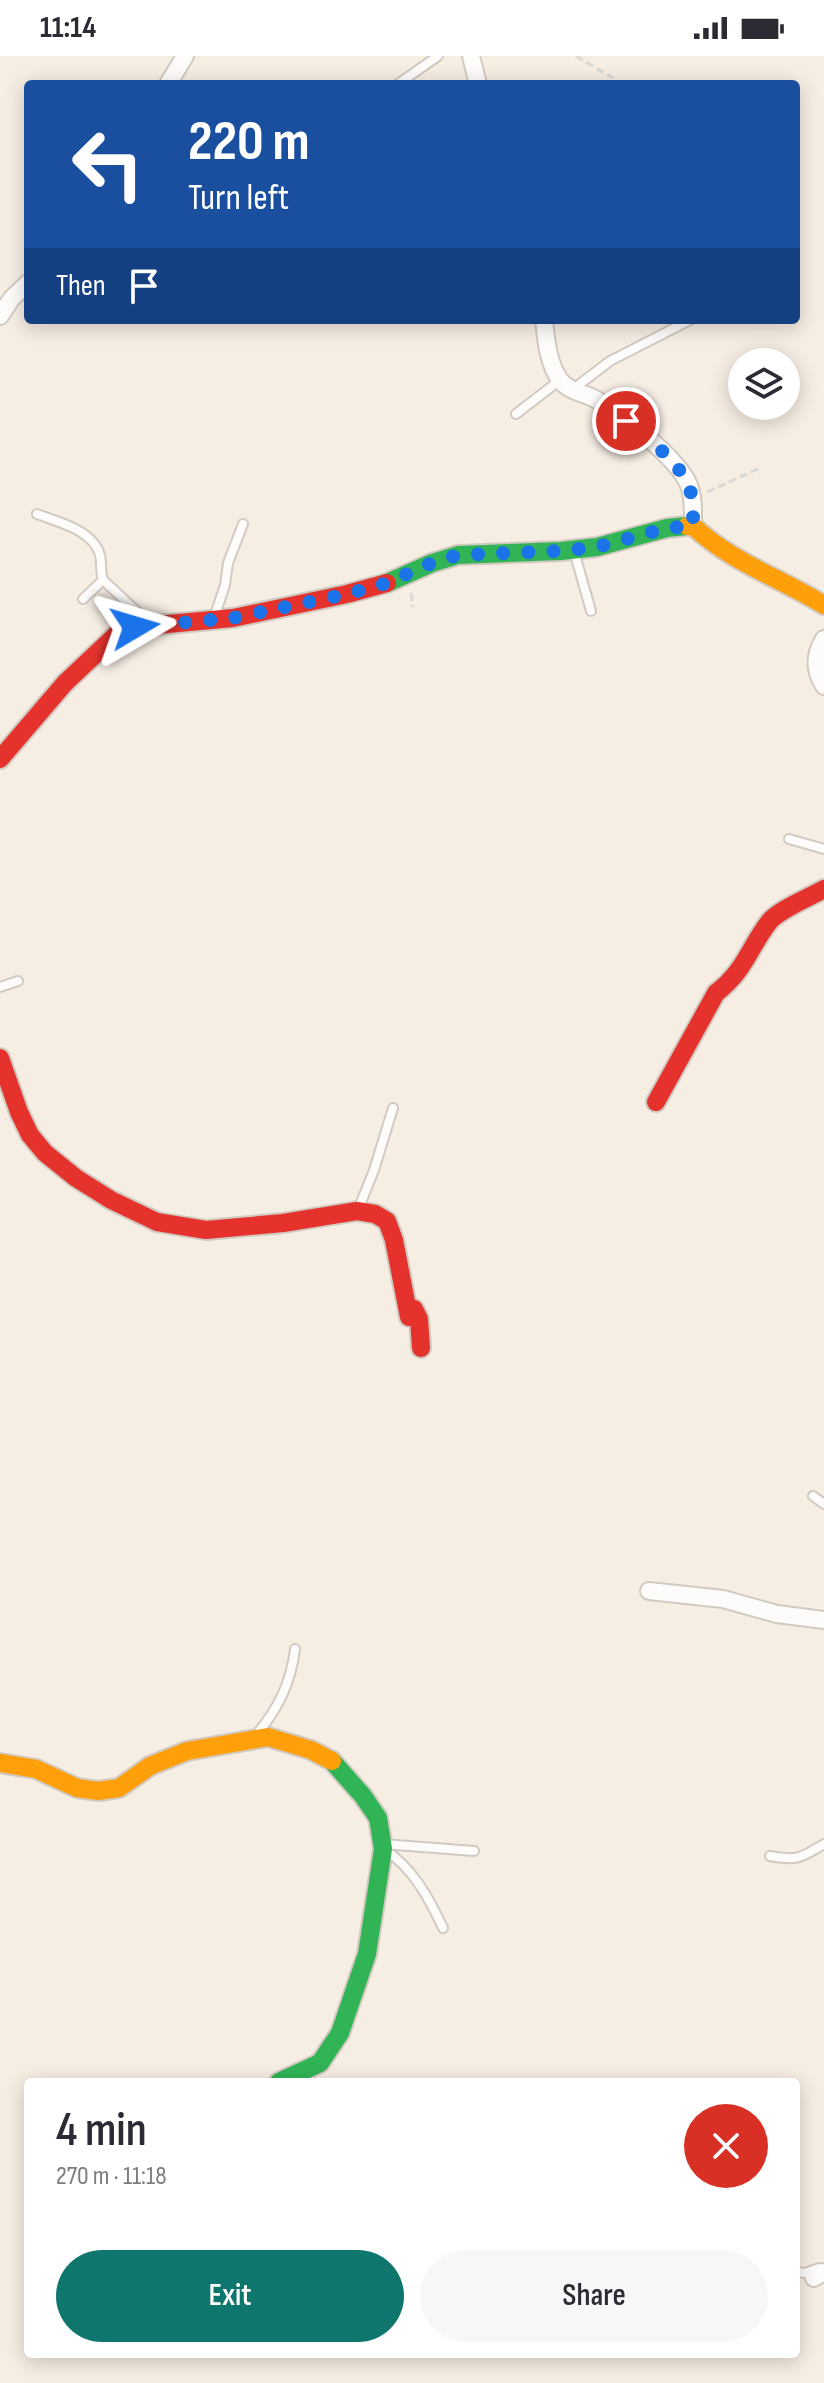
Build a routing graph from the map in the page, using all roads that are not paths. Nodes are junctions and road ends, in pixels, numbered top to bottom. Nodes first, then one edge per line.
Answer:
1 (185, 56) edge
2 (438, 56) edge
3 (471, 56) edge
4 (170, 80) edge
5 (404, 80) edge
6 (477, 80) edge
7 (24, 287) edge
8 (0, 316) edge
9 (545, 324) edge
10 (682, 324) edge
11 (566, 385) junction
12 (516, 414) dead end
13 (37, 514) dead end
14 (243, 524) dead end
15 (693, 526) junction
16 (574, 550) junction
17 (103, 580) junction
18 (83, 599) dead end
19 (824, 605) edge
20 (591, 611) dead end
21 (213, 620) junction
22 (151, 625) junction
23 (824, 639) edge
24 (824, 686) edge
25 (0, 759) edge
26 (789, 839) dead end
27 (824, 849) edge
28 (824, 889) edge
29 (18, 981) dead end
30 (0, 987) edge
31 (0, 1058) edge
32 (656, 1102) dead end
33 (393, 1108) dead end
34 (357, 1211) junction
35 (421, 1348) dead end
36 (813, 1496) dead end
37 (824, 1504) edge
38 (649, 1591) dead end
39 (824, 1620) edge
40 (295, 1649) dead end
41 (253, 1738) junction
42 (0, 1763) edge
43 (824, 1844) edge
44 (383, 1847) junction
45 (474, 1851) dead end
46 (770, 1856) dead end
47 (443, 1928) dead end
48 (288, 2078) edge
49 (800, 2272) edge
50 (821, 2272) edge

1 - 4 street
2 - 5 lane
3 - 6 street
7 - 8 street
9 - 11 street
10 - 11 lane
11 - 12 lane
11 - 15 street
13 - 17 lane
14 - 21 lane
15 - 16 street
15 - 19 street
16 - 20 lane
16 - 21 street
17 - 18 lane
17 - 22 lane
21 - 22 street
22 - 25 street
23 - 24 street
26 - 27 lane
28 - 32 street
29 - 30 lane
31 - 34 street
33 - 34 lane
34 - 35 street
36 - 37 lane
38 - 39 street
40 - 41 lane
41 - 42 street
41 - 44 street
43 - 46 lane
44 - 45 lane
44 - 47 lane
44 - 48 street
49 - 50 lane

